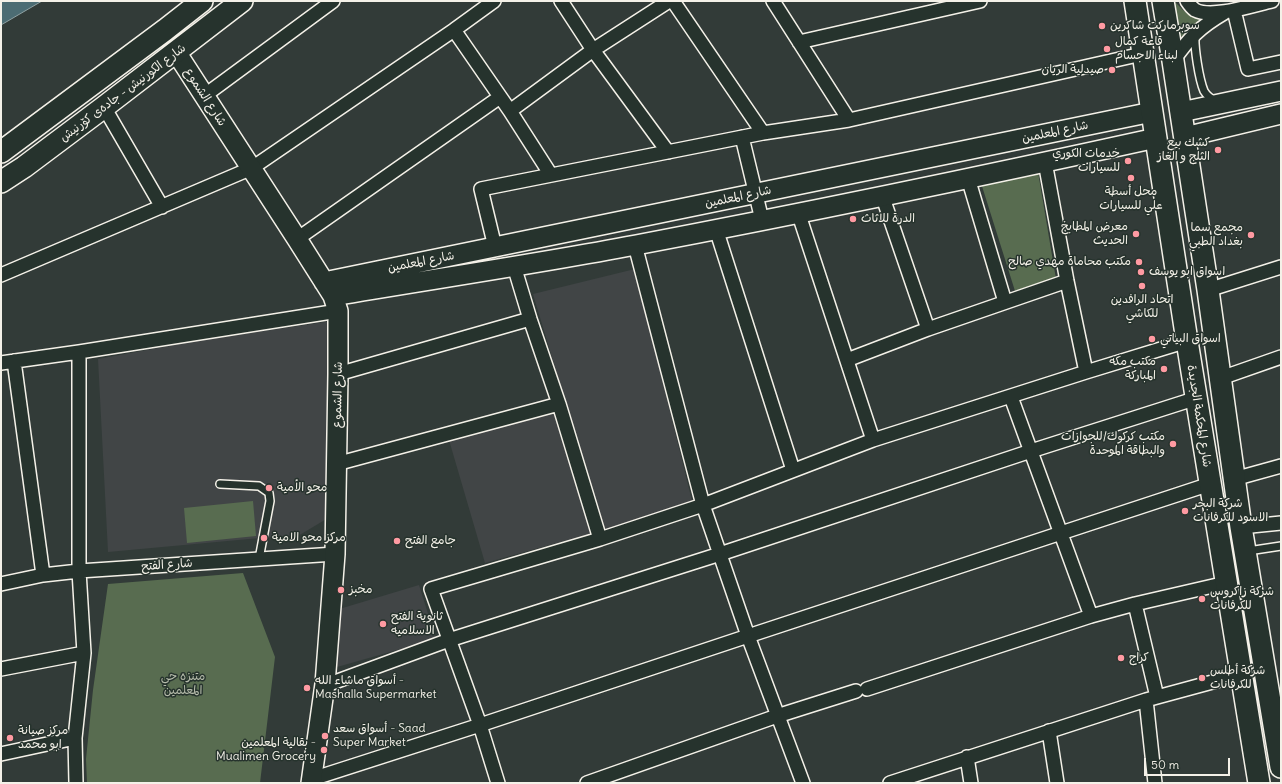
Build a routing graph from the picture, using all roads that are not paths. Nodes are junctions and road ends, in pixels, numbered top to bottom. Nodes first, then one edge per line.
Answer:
1 (202, 1) edge
2 (242, 1) edge
3 (333, 1) edge
4 (494, 1) edge
5 (561, 1) edge
6 (668, 1) edge
7 (673, 1) edge
8 (773, 1) edge
9 (980, 1) edge
10 (1135, 1) edge
11 (1163, 1) edge
12 (1168, 1) edge
13 (1187, 1) edge
14 (1272, 1) edge
15 (1249, 4) edge
16 (1230, 10) junction
17 (1167, 25) junction
18 (454, 30) junction
19 (1195, 33) junction
20 (799, 42) junction
21 (592, 50) junction
22 (176, 52) junction
23 (1142, 54) junction
24 (1173, 61) junction
25 (1281, 62) edge
26 (1281, 92) edge
27 (204, 96) junction
28 (500, 97) junction
29 (1224, 104) junction
30 (104, 107) junction
31 (510, 111) junction
32 (1152, 112) junction
33 (1181, 112) junction
34 (1281, 114) edge
35 (849, 120) junction
36 (763, 133) junction
37 (742, 137) junction
38 (1185, 137) junction
39 (1156, 138) junction
40 (1, 152) edge
41 (668, 152) junction
42 (1045, 162) junction
43 (252, 168) junction
44 (551, 175) junction
45 (968, 178) junction
46 (1, 182) edge
47 (756, 193) junction
48 (882, 195) junction
49 (162, 207) junction
50 (798, 212) junction
51 (762, 220) junction
52 (716, 229) junction
53 (297, 238) junction
54 (635, 245) junction
55 (495, 247) junction
56 (514, 266) junction
57 (1281, 267) edge
58 (1, 275) edge
59 (1067, 281) junction
60 (1208, 290) junction
61 (332, 296) junction
62 (1005, 302) junction
63 (530, 319) junction
64 (928, 329) junction
65 (1187, 341) junction
66 (79, 352) junction
67 (1281, 357) edge
68 (847, 360) junction
69 (7, 362) edge
70 (1086, 372) junction
71 (338, 374) junction
72 (1221, 378) junction
73 (1011, 397) junction
74 (1197, 398) junction
75 (559, 404) junction
76 (873, 440) junction
77 (1031, 451) junction
78 (336, 464) junction
79 (1281, 466) edge
80 (793, 470) junction
81 (1234, 479) junction
82 (220, 484) dead end
83 (1210, 484) junction
84 (703, 505) junction
85 (1281, 523) edge
86 (1241, 527) junction
87 (1061, 534) junction
88 (600, 539) junction
89 (1281, 546) edge
90 (1245, 552) junction
91 (335, 554) junction
92 (720, 554) junction
93 (259, 559) junction
94 (79, 571) junction
95 (43, 575) junction
96 (1226, 583) junction
97 (1, 584) edge
98 (1135, 604) junction
99 (1091, 616) junction
100 (748, 636) junction
101 (449, 640) junction
102 (84, 653) junction
103 (1, 669) edge
104 (1242, 674) junction
105 (325, 684) junction
106 (1151, 698) junction
107 (777, 716) junction
108 (480, 725) junction
109 (1049, 731) junction
110 (75, 738) junction
111 (1, 754) edge
112 (967, 757) junction
113 (1281, 761) edge
114 (312, 781) edge
115 (76, 783) edge
116 (498, 783) edge
117 (586, 783) edge
118 (803, 783) edge
119 (890, 783) edge
120 (971, 783) edge
121 (1057, 783) edge
122 (1155, 783) edge
123 (1259, 783) edge

1 - 40 main road, شارع الكورنيش - جادەی کۆرنیش
2 - 22 main road, شارع الكورنيش - جادەی کۆرنیش
3 - 27 street
4 - 18 street
5 - 21 street
6 - 21 street
7 - 36 street
8 - 20 street
9 - 20 street
10 - 23 main road, شارع المحكمة الجديدة
11 - 17 main road, شارع المحكمة الجديدة
12 - 17 main road
13 - 16 street
14 - 15 street
15 - 16 street
16 - 19 street
16 - 25 street
17 - 24 main road, شارع المحكمة الجديدة
18 - 28 street
18 - 43 street
19 - 24 street
19 - 29 lane
20 - 35 street
21 - 31 street
21 - 41 street
22 - 27 street, شارع الشموع
22 - 30 main road, شارع الكورنيش - جادەی کۆرنیش
23 - 32 main road, شارع المحكمة الجديدة
23 - 35 street
24 - 33 main road, شارع المحكمة الجديدة
26 - 29 street
27 - 43 street, شارع الشموع
28 - 31 street
28 - 53 street
29 - 33 street
30 - 46 main road, شارع الكورنيش - جادەی کۆرنیش
30 - 49 street
31 - 44 street
32 - 39 main road, شارع المحكمة الجديدة
32 - 47 street, شارع المعلمين
33 - 38 main road, شارع المحكمة الجديدة
34 - 38 street
35 - 36 street
36 - 37 street
37 - 41 street
37 - 47 street
38 - 60 main road, شارع المحكمة الجديدة
39 - 42 street, شارع المعلمين
39 - 65 main road, شارع المحكمة الجديدة
41 - 44 street
42 - 45 street, شارع المعلمين
42 - 59 street
43 - 49 street
43 - 53 street, شارع الشموع
44 - 55 street
45 - 48 street, شارع المعلمين
45 - 62 street
47 - 51 street
47 - 55 street, شارع المعلمين
48 - 50 street, شارع المعلمين
48 - 64 street
49 - 58 street
50 - 51 street, شارع المعلمين
50 - 68 street
51 - 52 street, شارع المعلمين
52 - 54 street, شارع المعلمين
52 - 80 street
53 - 61 street, شارع الشموع
54 - 56 street, شارع المعلمين
54 - 84 street
55 - 61 street, شارع المعلمين
56 - 61 street, شارع المعلمين
56 - 63 street
57 - 60 street
59 - 62 street
59 - 70 street
60 - 72 main road, شارع المحكمة الجديدة
61 - 66 street
61 - 71 street, شارع الشموع
62 - 64 street
63 - 71 street
63 - 75 street
64 - 68 street
65 - 70 street
65 - 74 main road, شارع المحكمة الجديدة
66 - 69 street
66 - 94 street
67 - 72 street
68 - 76 street
69 - 95 street
70 - 73 street
71 - 78 street, شارع الشموع
72 - 81 main road, شارع المحكمة الجديدة
73 - 76 street
73 - 77 street
74 - 77 street
74 - 83 main road, شارع المحكمة الجديدة
75 - 78 street
75 - 88 street
76 - 80 street
77 - 87 street
77 - 92 street
78 - 91 street, شارع الشموع
79 - 81 street
80 - 84 street
81 - 86 main road, شارع المحكمة الجديدة
82 - 93 lane
83 - 87 street
83 - 96 main road, شارع المحكمة الجديدة
84 - 88 street
84 - 92 street
85 - 86 street
86 - 90 main road, شارع المحكمة الجديدة
87 - 99 street
87 - 100 street
88 - 101 street
89 - 90 lane
90 - 113 main road, شارع المحكمة الجديدة
91 - 93 street, شارع الفتح
91 - 105 street, شارع الشموع
92 - 100 street
92 - 101 street
93 - 94 street, شارع الفتح
94 - 95 street, شارع الفتح
94 - 102 street
95 - 97 street, شارع الفتح
96 - 98 street
96 - 104 main road, شارع المحكمة الجديدة
98 - 99 street
98 - 106 street
99 - 107 street
100 - 107 street
100 - 108 street
101 - 105 street
101 - 108 street
102 - 103 street
102 - 110 street
104 - 106 street
104 - 123 main road, شارع المحكمة الجديدة
105 - 114 street, شارع الشموع
106 - 109 street
106 - 122 street
107 - 117 street
107 - 118 street
108 - 114 street
108 - 116 street
109 - 112 street
109 - 121 street
110 - 111 street
110 - 115 street
112 - 119 street
112 - 120 street

